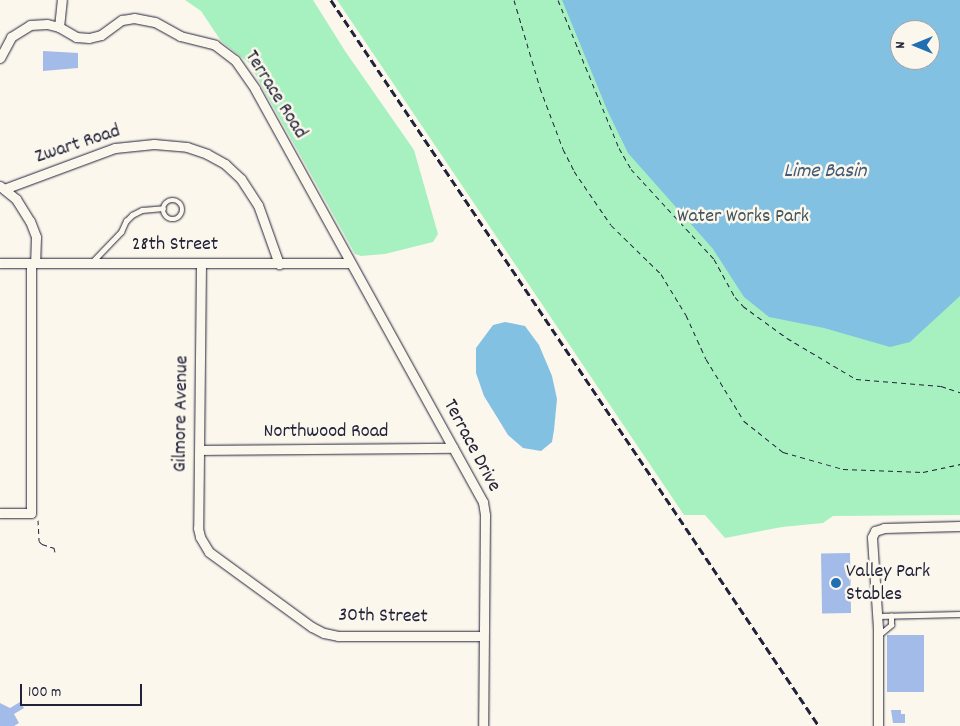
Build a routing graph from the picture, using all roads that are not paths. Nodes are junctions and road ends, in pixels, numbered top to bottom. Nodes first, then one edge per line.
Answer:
1 (62, 0) edge
2 (59, 27) junction
3 (0, 58) edge
4 (2, 187) edge
5 (163, 208) junction
6 (92, 262) junction
7 (0, 263) edge
8 (201, 263) junction
9 (349, 263) junction
10 (33, 264) junction
11 (280, 264) junction
12 (453, 448) junction
13 (200, 450) junction
14 (0, 513) edge
15 (960, 526) edge
16 (216, 559) joint
17 (960, 614) edge
18 (878, 616) junction
19 (891, 616) junction
20 (878, 635) junction
21 (483, 636) junction
22 (483, 726) edge
23 (878, 726) edge

1 - 2 street
2 - 3 street
2 - 9 street, Terrace Road
4 - 10 street
4 - 11 street, Zwart Road
5 - 5 lane
5 - 6 lane
6 - 8 street, 28th Street
6 - 10 street, 28th Street
7 - 10 street, 28th Street
8 - 11 street, 28th Street
8 - 13 street, Gilmore Avenue
9 - 11 street, 28th Street
9 - 12 street, Terrace Drive
10 - 14 street
12 - 13 street, Northwood Road
12 - 21 street, Terrace Drive
13 - 16 street, Gilmore Avenue
15 - 18 street
16 - 21 street, 30th Street
17 - 19 lane
18 - 19 lane
18 - 20 street
19 - 20 lane
20 - 23 street
21 - 22 street, Terrace Drive

